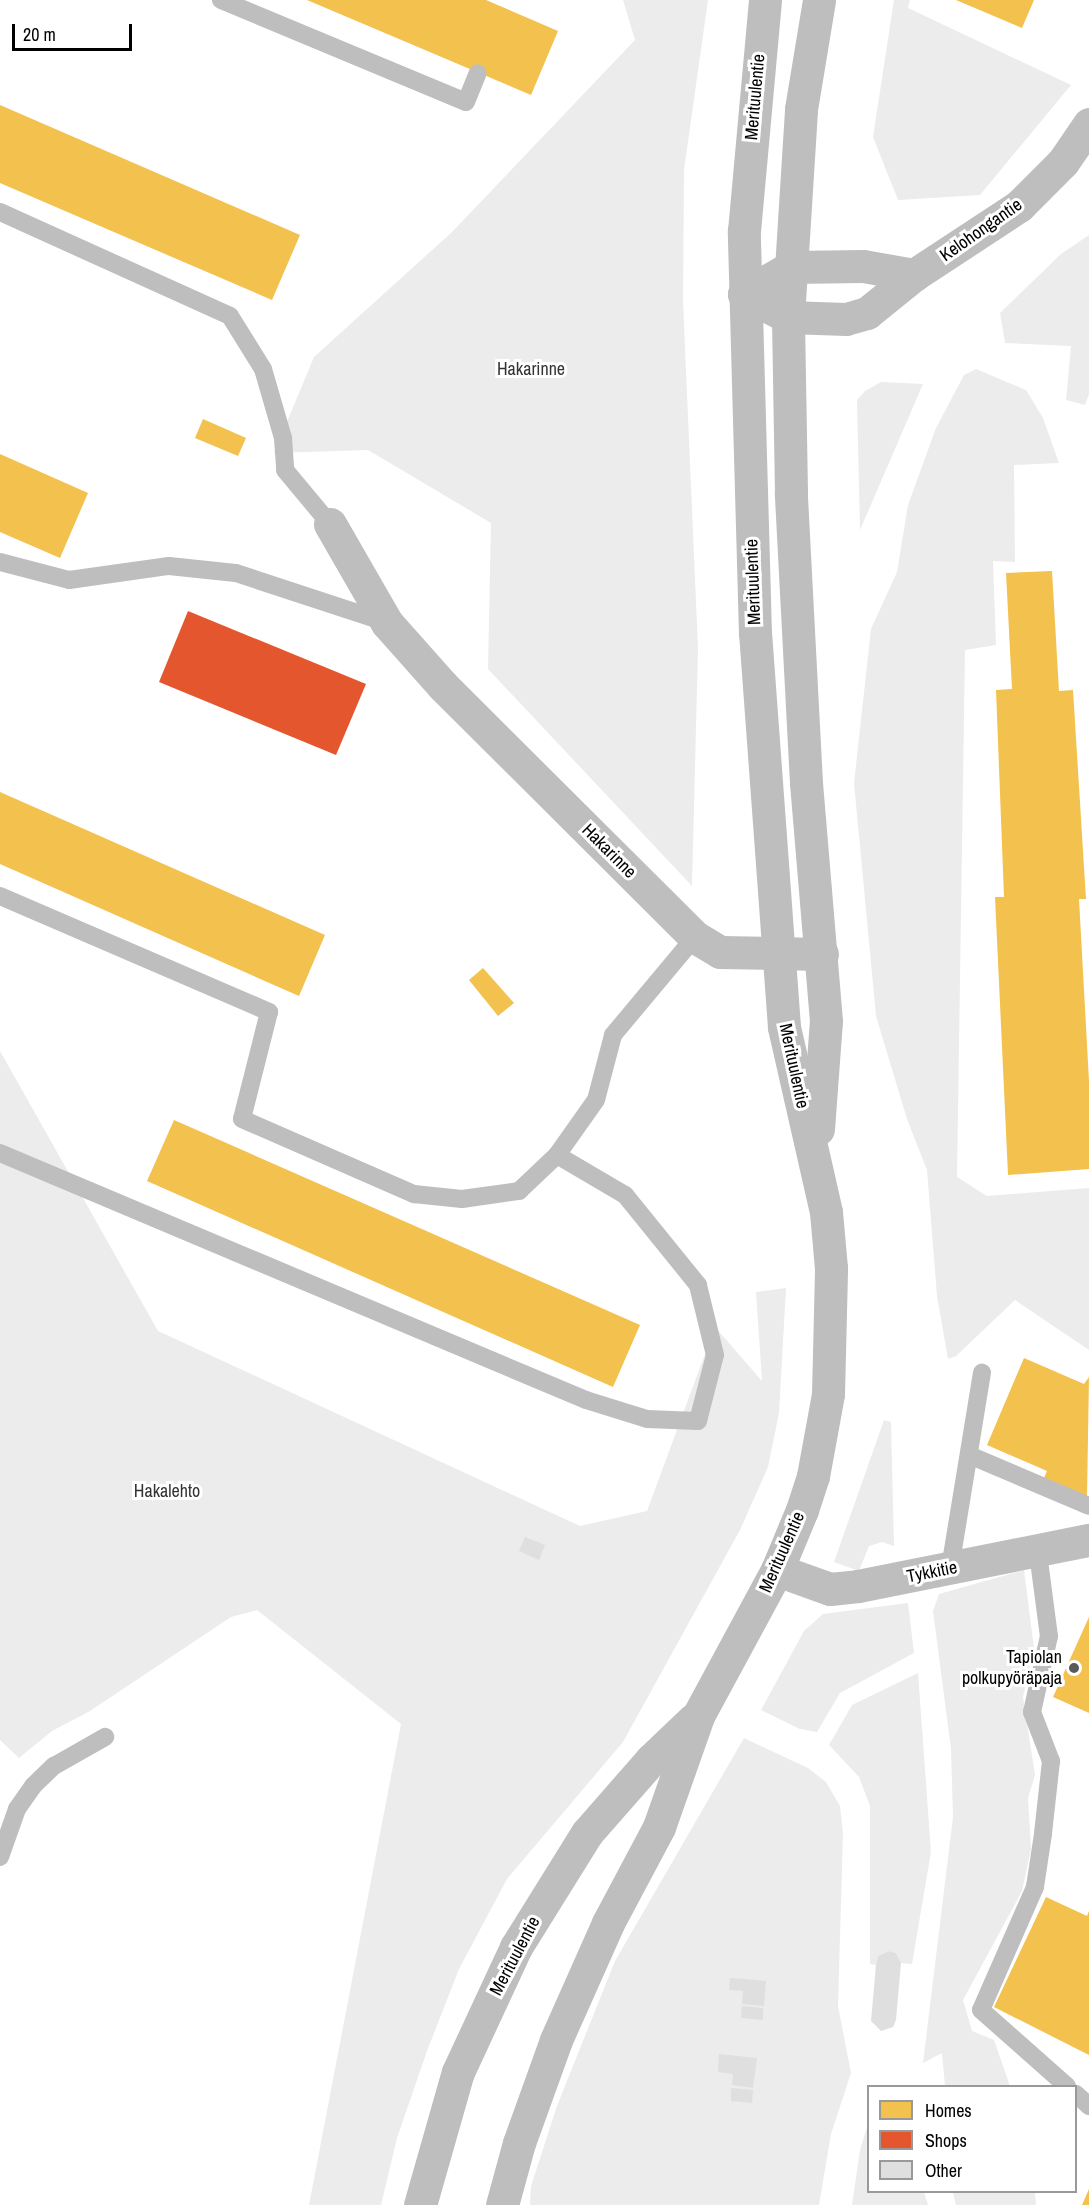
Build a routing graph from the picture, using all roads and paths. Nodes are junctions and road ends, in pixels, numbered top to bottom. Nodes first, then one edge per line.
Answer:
1 (221, 0) edge
2 (765, 0) edge
3 (819, 0) edge
4 (478, 73) dead end
5 (1089, 124) edge
6 (0, 212) edge
7 (791, 267) junction
8 (914, 275) junction
9 (744, 294) junction
10 (788, 317) junction
11 (330, 524) joint
12 (0, 562) edge
13 (387, 623) junction
14 (0, 896) edge
15 (695, 937) junction
16 (822, 954) junction
17 (778, 956) junction
18 (0, 1153) edge
19 (557, 1155) junction
20 (816, 1161) junction
21 (982, 1373) dead end
22 (969, 1455) junction
23 (1089, 1506) edge
24 (1089, 1540) edge
25 (1038, 1552) junction
26 (950, 1568) junction
27 (777, 1570) junction
28 (698, 1716) junction
29 (105, 1737) dead end
30 (0, 1857) edge
31 (1066, 2085) edge
32 (1077, 2095) edge
33 (1089, 2106) edge
34 (420, 2205) edge
35 (502, 2205) edge

1 - 4 lane
2 - 9 main road, Merituulentie
3 - 7 main road, Merituulentie
5 - 8 main road, Kelohongantie
6 - 11 lane
7 - 8 main road
7 - 9 main road
7 - 10 main road, Merituulentie
8 - 10 main road, Kelohongantie
9 - 10 main road, Kelohongantie
9 - 17 main road, Merituulentie
10 - 16 main road, Merituulentie
11 - 13 main road, Hakarinne
12 - 13 lane
13 - 15 main road, Hakarinne
14 - 19 lane
15 - 17 main road, Hakarinne
15 - 19 lane
16 - 17 main road, Hakarinne
16 - 20 main road, Merituulentie
17 - 20 main road, Merituulentie
18 - 19 lane
20 - 27 main road, Merituulentie
21 - 22 lane
22 - 23 lane
22 - 26 lane
24 - 25 main road, Tykkitie
25 - 26 main road, Tykkitie
25 - 31 lane
26 - 27 main road, Tykkitie
27 - 28 main road, Merituulentie
28 - 34 main road, Merituulentie
28 - 35 main road, Merituulentie
29 - 30 lane
32 - 33 lane

